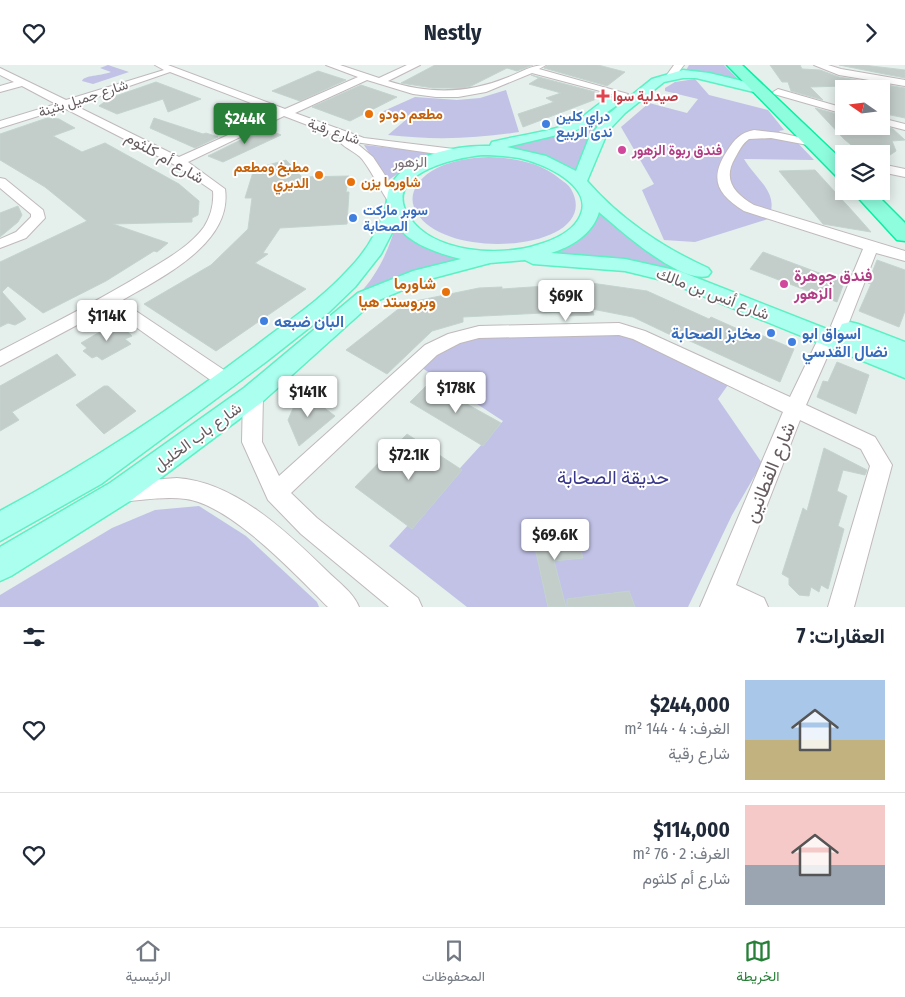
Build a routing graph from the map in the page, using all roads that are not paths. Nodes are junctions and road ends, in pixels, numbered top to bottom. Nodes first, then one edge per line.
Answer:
1 (150, 65) edge
2 (331, 65) edge
3 (415, 65) edge
4 (658, 65) edge
5 (734, 65) edge
6 (750, 65) edge
7 (819, 65) edge
8 (162, 68) edge
9 (536, 68) edge
10 (0, 71) edge
11 (675, 71) edge
12 (366, 77) junction
13 (380, 81) junction
14 (24, 82) junction
15 (905, 83) edge
16 (0, 89) edge
17 (758, 89) junction
18 (778, 92) junction
19 (623, 94) junction
20 (64, 104) junction
21 (794, 107) junction
22 (827, 107) junction
23 (835, 109) edge
24 (282, 114) junction
25 (890, 123) edge
26 (0, 125) edge
27 (905, 127) edge
28 (813, 143) junction
29 (835, 146) edge
30 (478, 151) junction
31 (458, 153) junction
32 (179, 161) junction
33 (835, 164) edge
34 (890, 169) edge
35 (904, 171) edge
36 (0, 183) edge
37 (584, 187) junction
38 (890, 199) edge
39 (871, 200) edge
40 (395, 204) junction
41 (905, 213) edge
42 (905, 235) edge
43 (0, 244) edge
44 (871, 247) junction
45 (504, 256) junction
46 (905, 256) edge
47 (110, 301) junction
48 (833, 332) junction
49 (905, 351) edge
50 (0, 359) edge
51 (905, 369) edge
52 (226, 381) junction
53 (253, 395) junction
54 (795, 407) junction
55 (120, 492) junction
56 (276, 493) junction
57 (0, 527) edge
58 (0, 565) edge
59 (717, 599) edge
60 (407, 606) edge
61 (346, 607) edge
62 (755, 607) edge
63 (841, 607) edge

1 - 8 street, شارع رقية
2 - 12 street
3 - 13 street
4 - 19 main road
5 - 17 highway
6 - 18 highway
7 - 15 street
8 - 20 street, شارع جميل بثينة
8 - 24 street, شارع رقية
9 - 13 street
9 - 19 street
10 - 14 street, شارع أم كلثوم
11 - 17 main road
11 - 37 main road
12 - 13 street
12 - 24 street
14 - 16 street
14 - 20 street, شارع أم كلثوم
17 - 28 highway
18 - 21 highway
18 - 22 street
19 - 30 main road
20 - 26 street, شارع جميل بثينة
20 - 32 street, شارع أم كلثوم
21 - 22 street
21 - 29 highway
22 - 23 street
24 - 31 street, شارع رقية
24 - 32 street
24 - 40 street, شارع رقية
25 - 27 street
28 - 33 highway
28 - 44 street
30 - 31 main road
30 - 37 main road
31 - 40 main road
32 - 47 street, شارع أم كلثوم
34 - 35 street
36 - 43 street
37 - 45 main road
37 - 48 main road, شارع أنس بن مالك
38 - 41 highway
39 - 42 highway
40 - 45 main road
40 - 52 main road, شارع باب الخليل
44 - 46 street
44 - 48 street, شارع القطانين
45 - 48 main road, شارع أنس بن مالك
45 - 53 main road, شارع باب الخليل
47 - 50 street, شارع أم كلثوم
47 - 52 street
48 - 49 main road, شارع أنس بن مالك
48 - 51 main road, شارع أنس بن مالك
48 - 54 street, شارع القطانين
52 - 57 main road, شارع باب الخليل
53 - 55 main road, شارع باب الخليل
53 - 56 street
54 - 56 street
54 - 59 street, شارع القطانين
54 - 63 street
55 - 58 main road, شارع باب الخليل
55 - 61 street
56 - 60 street
59 - 62 street

